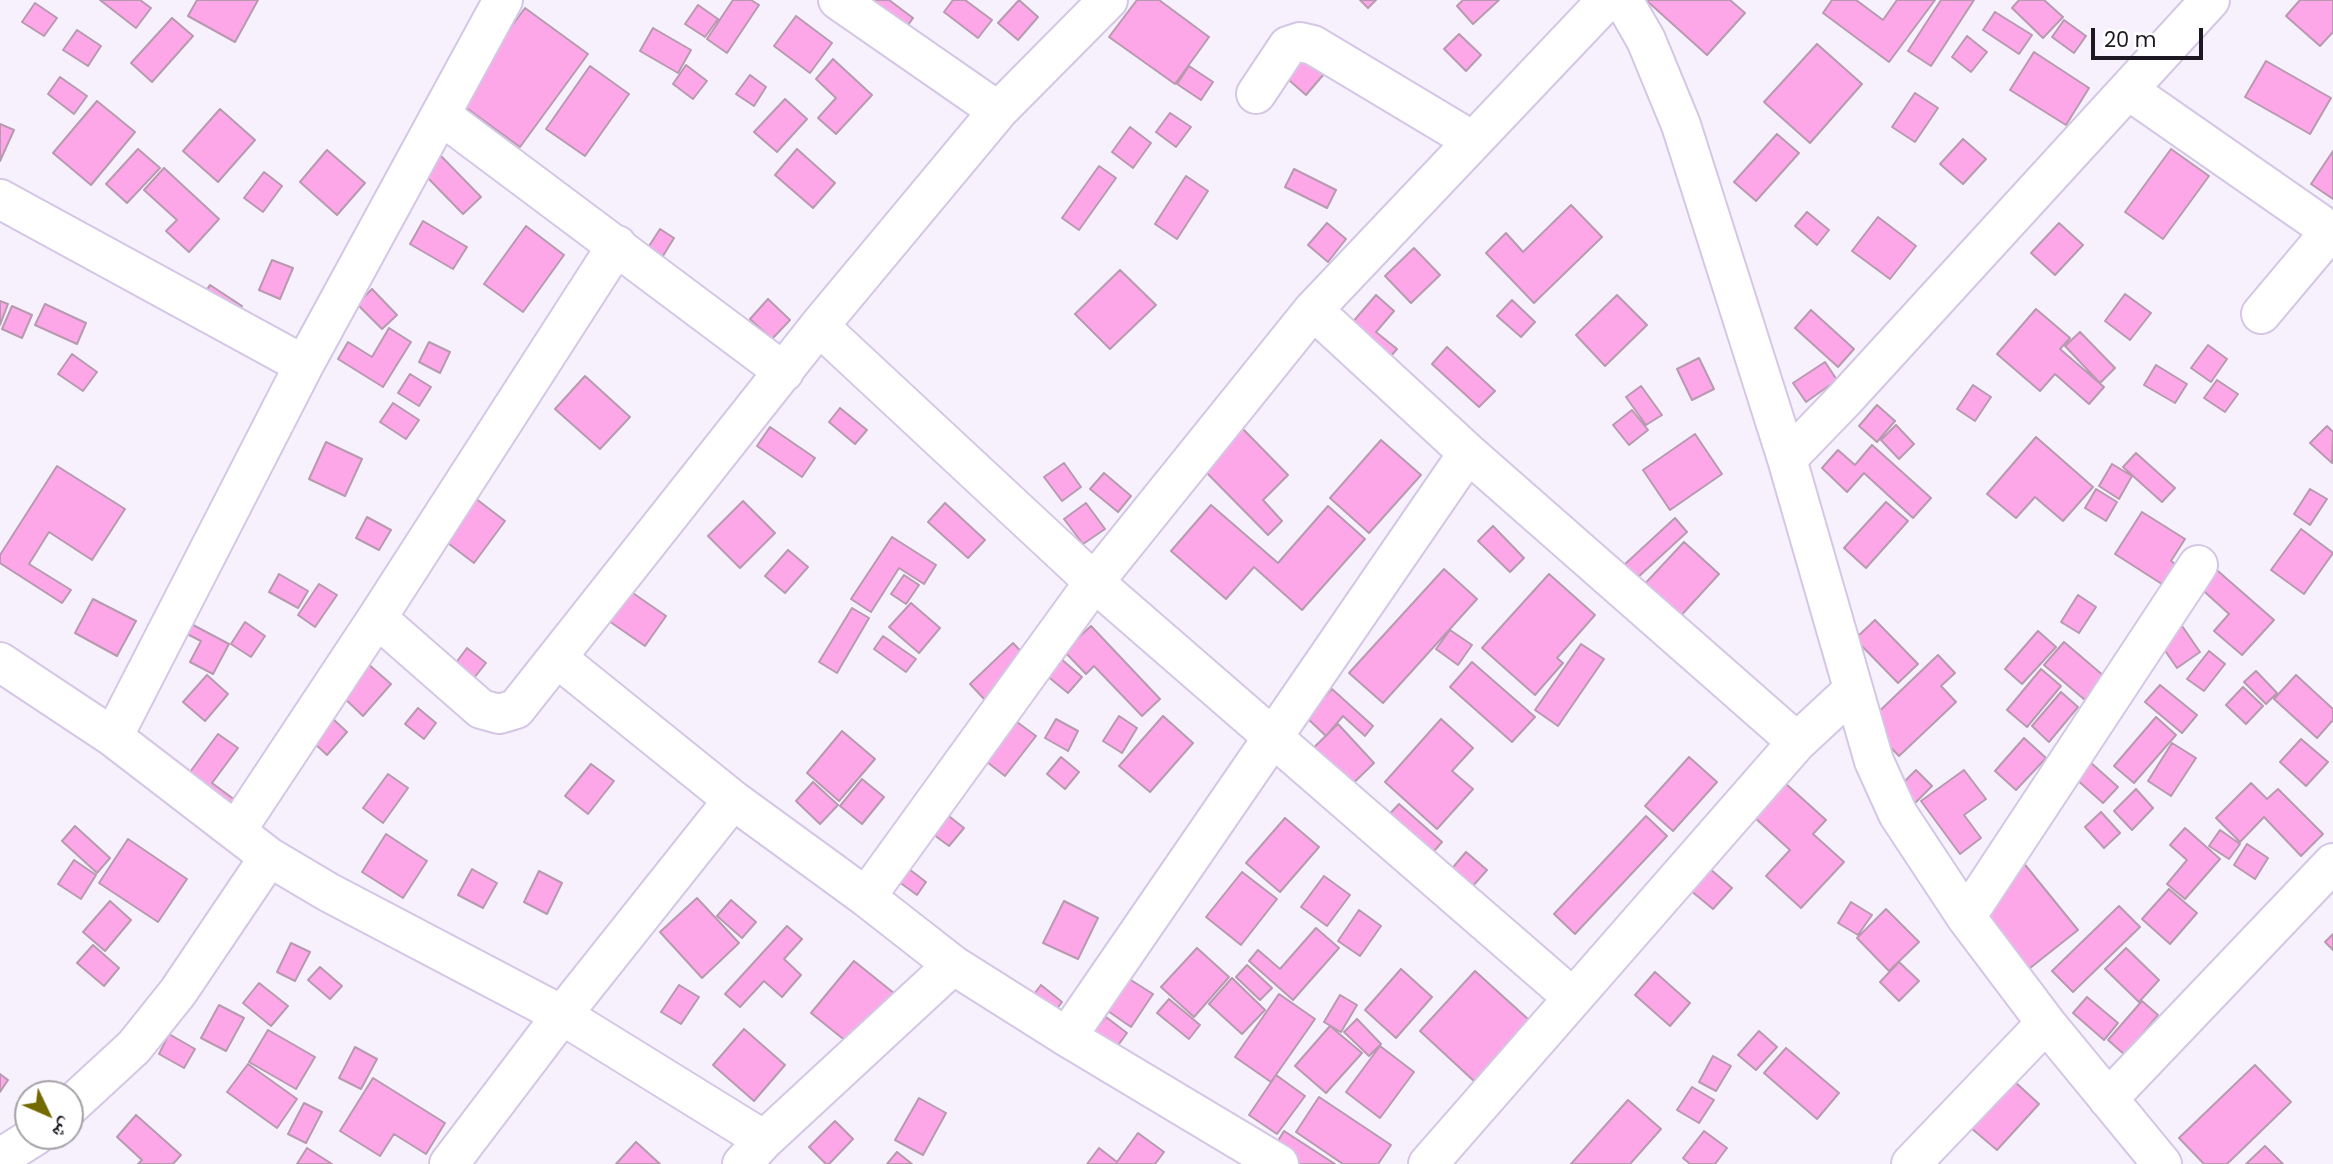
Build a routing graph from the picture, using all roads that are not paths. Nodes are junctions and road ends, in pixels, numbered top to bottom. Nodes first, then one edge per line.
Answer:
1 (503, 0) edge
2 (838, 0) edge
3 (1108, 0) edge
4 (1607, 0) edge
5 (1623, 0) edge
6 (2210, 0) edge
7 (2128, 90) junction
8 (1256, 94) dead end
9 (998, 111) junction
10 (442, 116) junction
11 (1473, 141) junction
12 (0, 199) edge
13 (617, 245) junction
14 (1313, 310) junction
15 (2262, 314) dead end
16 (819, 326) junction
17 (304, 365) junction
18 (784, 372) junction
19 (1468, 453) junction
20 (1787, 459) junction
21 (2197, 565) dead end
22 (1094, 582) junction
23 (377, 618) junction
24 (557, 658) junction
25 (0, 662) edge
26 (1853, 690) junction
27 (113, 737) junction
28 (1274, 738) junction
29 (1797, 742) junction
30 (733, 800) junction
31 (236, 831) junction
32 (269, 857) junction
33 (2333, 863) edge
34 (866, 897) junction
35 (1966, 917) junction
36 (953, 965) junction
37 (1572, 997) junction
38 (562, 1015) junction
39 (2046, 1023) junction
40 (1067, 1037) junction
41 (84, 1093) edge
42 (2108, 1099) junction
43 (753, 1152) edge
44 (449, 1164) edge
45 (1279, 1164) edge
46 (1428, 1164) edge
47 (1911, 1164) edge
48 (2162, 1164) edge

1 - 10 street
2 - 9 street
3 - 9 street
4 - 11 street
5 - 20 street
6 - 7 street
7 - 15 street
7 - 20 street
8 - 11 street
9 - 16 street
10 - 13 street
10 - 17 street
11 - 14 street
12 - 17 street
13 - 18 street
13 - 23 street
14 - 19 street
14 - 22 street
16 - 18 street
16 - 22 street
17 - 27 street
18 - 24 street
19 - 28 street
19 - 29 street
20 - 26 street
21 - 35 street
22 - 28 street
22 - 34 street
23 - 24 street
23 - 31 street
24 - 30 street
25 - 27 street
26 - 29 street
26 - 35 street
27 - 31 street
28 - 37 street
28 - 40 street
29 - 37 street
30 - 34 street
30 - 38 street
31 - 32 street
32 - 38 street
32 - 41 street
33 - 42 street
34 - 36 street
35 - 39 street
36 - 40 street
36 - 43 street
37 - 46 street
38 - 43 street
38 - 44 street
39 - 42 street
39 - 47 street
40 - 45 street
42 - 48 street

